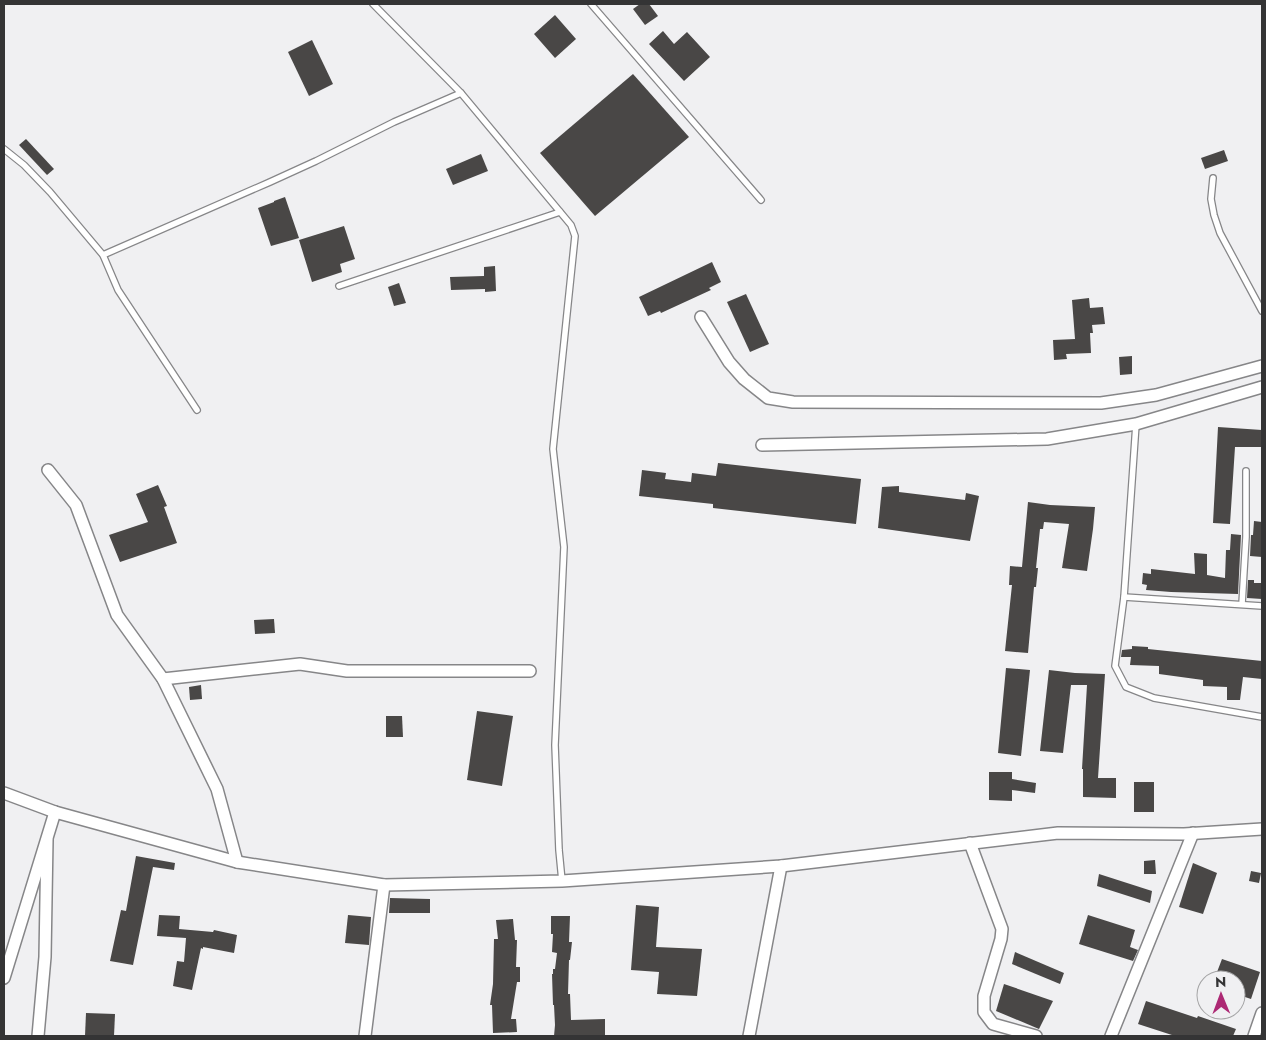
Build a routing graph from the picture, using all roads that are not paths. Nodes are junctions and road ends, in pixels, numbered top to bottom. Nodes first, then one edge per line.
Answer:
1 (373, 4) edge
2 (591, 4) edge
3 (461, 93) junction
4 (4, 149) edge
5 (1213, 178) dead end
6 (761, 200) dead end
7 (560, 212) junction
8 (103, 255) junction
9 (340, 286) dead end
10 (1262, 311) edge
11 (701, 317) dead end
12 (1262, 366) edge
13 (1262, 387) edge
14 (197, 410) dead end
15 (1136, 424) junction
16 (762, 445) dead end
17 (48, 470) dead end
18 (1246, 471) dead end
19 (1124, 597) junction
20 (1242, 604) junction
21 (1262, 606) edge
22 (530, 671) dead end
23 (163, 679) junction
24 (1262, 718) edge
25 (4, 793) edge
26 (55, 812) junction
27 (1262, 828) edge
28 (1193, 833) junction
29 (47, 840) junction
30 (970, 843) junction
31 (238, 862) junction
32 (781, 866) junction
33 (562, 881) junction
34 (384, 885) junction
35 (4, 978) edge
36 (1262, 1013) edge
37 (38, 1036) edge
38 (365, 1036) edge
39 (750, 1036) edge
40 (1036, 1036) edge
41 (1111, 1036) edge
42 (1254, 1036) edge

1 - 3 lane
2 - 6 lane
3 - 7 lane
3 - 8 lane
4 - 8 lane
5 - 10 lane
7 - 9 lane
7 - 33 lane
8 - 14 lane
11 - 12 street
13 - 15 street
15 - 16 street
15 - 19 lane
17 - 23 street
18 - 20 lane
19 - 20 lane
19 - 24 lane
20 - 21 lane
22 - 23 street
23 - 31 street
25 - 26 street
26 - 29 street
26 - 31 street
27 - 28 street
28 - 30 street
28 - 41 street
29 - 35 street
29 - 37 street
30 - 32 street
30 - 40 street
31 - 34 street
32 - 33 street
32 - 39 street
33 - 34 street
34 - 38 street
36 - 42 street

